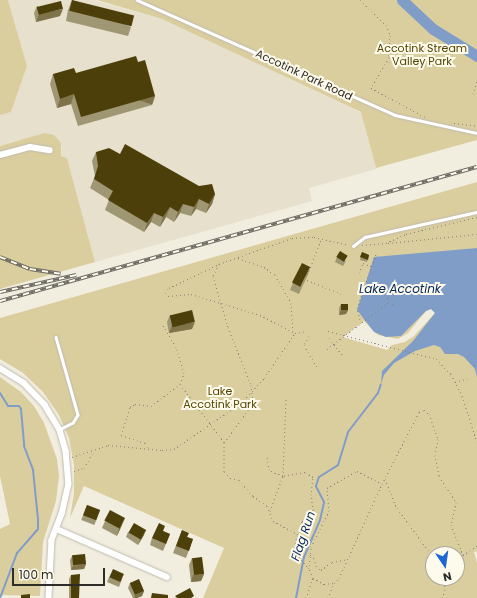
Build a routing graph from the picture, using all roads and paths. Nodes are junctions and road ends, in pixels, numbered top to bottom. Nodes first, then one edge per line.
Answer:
1 (137, 0) edge
2 (360, 0) edge
3 (389, 57) junction
4 (389, 62) dead end
5 (477, 81) edge
6 (473, 94) dead end
7 (430, 118) dead end
8 (448, 122) dead end
9 (477, 126) edge
10 (477, 133) edge
11 (50, 150) dead end
12 (0, 155) edge
13 (477, 212) edge
14 (477, 217) edge
15 (477, 234) edge
16 (322, 240) junction
17 (386, 242) junction
18 (353, 246) joint
19 (359, 246) dead end
20 (376, 254) dead end
21 (238, 258) junction
22 (219, 264) junction
23 (371, 266) junction
24 (307, 272) edge
25 (360, 273) dead end
26 (307, 280) edge
27 (382, 291) dead end
28 (165, 293) dead end
29 (341, 294) dead end
30 (168, 296) dead end
31 (390, 301) junction
32 (220, 302) junction
33 (394, 306) dead end
34 (361, 323) junction
35 (162, 324) dead end
36 (293, 331) junction
37 (307, 331) dead end
38 (328, 331) dead end
39 (296, 333) junction
40 (309, 336) dead end
41 (344, 336) junction
42 (56, 337) dead end
43 (329, 338) dead end
44 (334, 344) junction
45 (328, 349) dead end
46 (344, 357) dead end
47 (0, 368) edge
48 (318, 369) dead end
49 (469, 378) dead end
50 (455, 382) junction
51 (180, 384) junction
52 (252, 392) junction
53 (286, 399) dead end
54 (211, 425) junction
55 (60, 430) junction
56 (224, 442) junction
57 (477, 442) edge
58 (149, 448) junction
59 (93, 451) junction
60 (267, 455) dead end
61 (68, 458) junction
62 (69, 472) junction
63 (282, 476) junction
64 (385, 479) junction
65 (382, 484) junction
66 (270, 512) junction
67 (57, 529) junction
68 (297, 534) junction
69 (425, 546) edge
70 (459, 546) edge
71 (477, 546) edge
72 (465, 554) edge
73 (310, 555) junction
74 (348, 558) junction
75 (309, 569) junction
76 (167, 578) dead end
77 (313, 578) junction
78 (334, 583) junction
79 (445, 586) edge
80 (49, 598) edge
81 (306, 598) edge
82 (328, 598) edge
83 (443, 598) edge

1 - 10 lane, Accotink Park Road
2 - 3 path
3 - 4 path
3 - 7 path
5 - 6 path
8 - 9 path
11 - 12 street
13 - 18 lane
14 - 17 path
15 - 17 path
16 - 18 path
16 - 21 path
16 - 24 path
17 - 19 path
20 - 23 path
21 - 22 path
21 - 36 path
22 - 28 path
22 - 32 path
23 - 25 path
23 - 34 path
26 - 29 path
27 - 31 path
30 - 32 path
31 - 33 path
31 - 34 path
32 - 36 path
32 - 52 path
34 - 41 path
35 - 51 path
36 - 39 path
37 - 39 path
38 - 41 path
39 - 52 path
40 - 48 path
41 - 44 path
41 - 50 path
42 - 55 lane
43 - 44 path
44 - 45 path
44 - 46 path
47 - 55 street
49 - 50 path
50 - 57 path
51 - 54 path
51 - 58 path
52 - 54 path
52 - 56 path
53 - 63 path
54 - 56 path
54 - 58 path
55 - 61 street
56 - 66 path
58 - 59 path
59 - 61 path
59 - 62 path
60 - 63 path
61 - 62 street
62 - 67 street
63 - 66 path
63 - 68 path
64 - 65 path
64 - 69 path
64 - 70 path
65 - 73 path
65 - 74 path
66 - 68 path
67 - 76 street
67 - 80 street
68 - 75 path
71 - 72 path
73 - 74 path
73 - 75 path
74 - 78 path
75 - 77 path
77 - 78 path
77 - 81 path
78 - 82 path
79 - 83 path

